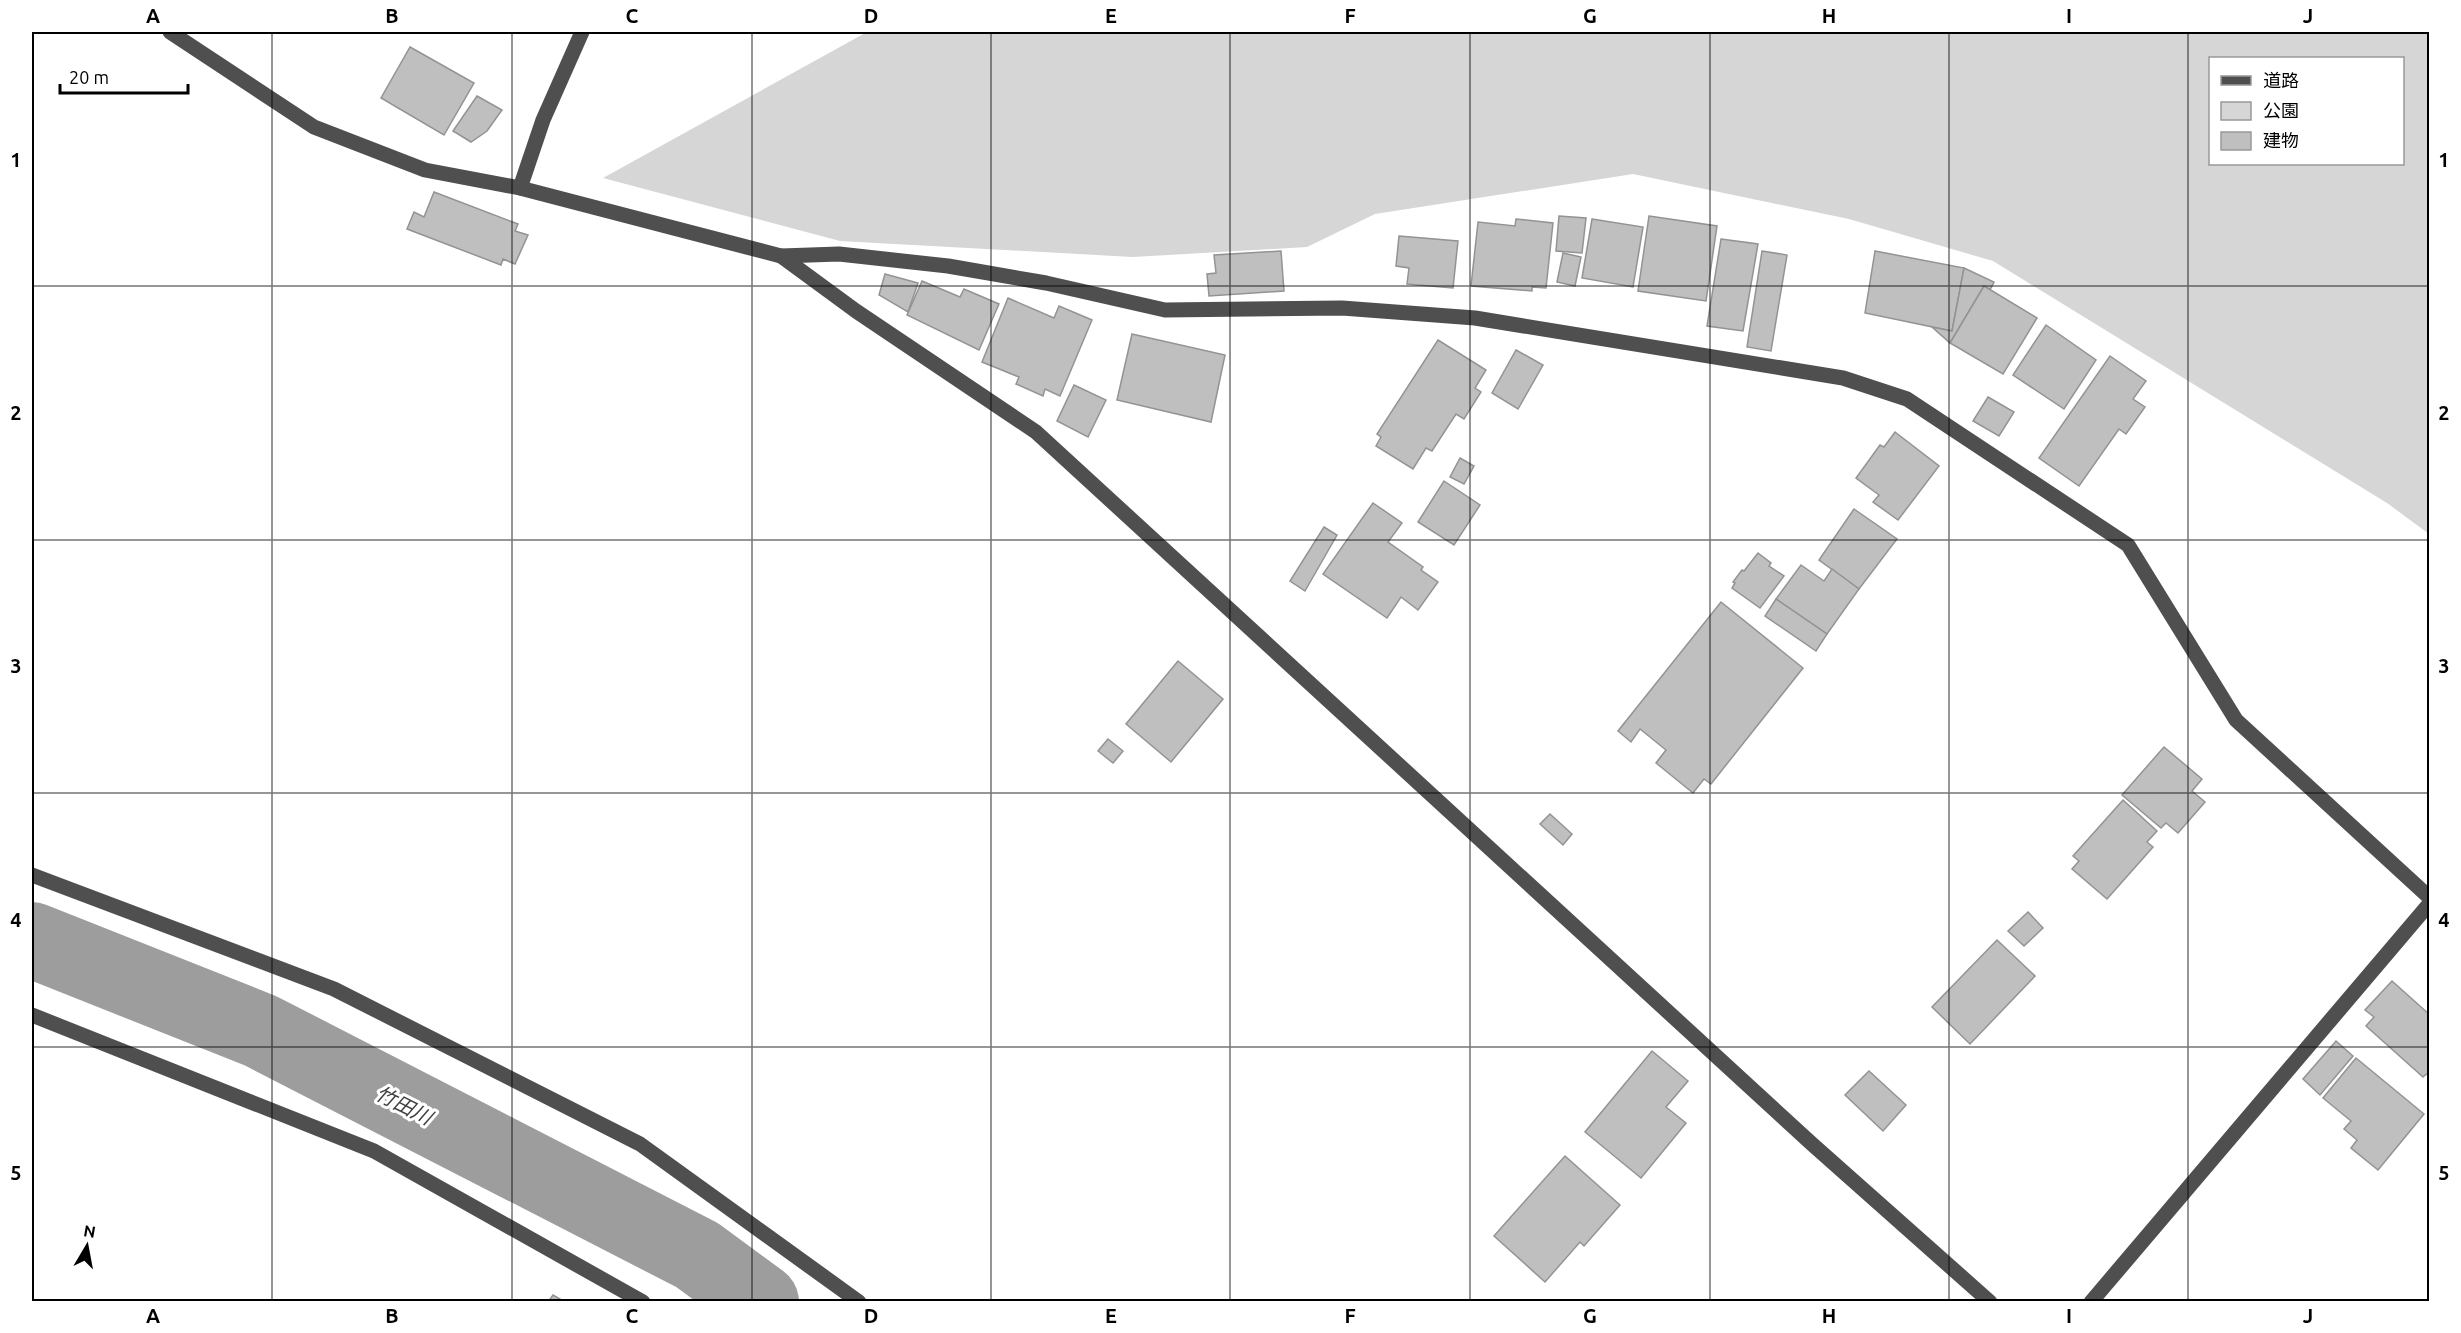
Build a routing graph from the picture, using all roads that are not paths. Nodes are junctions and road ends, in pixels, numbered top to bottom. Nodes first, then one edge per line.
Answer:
1 (170, 32) edge
2 (582, 32) edge
3 (520, 188) junction
4 (781, 256) junction
5 (32, 875) edge
6 (2430, 897) edge
7 (2430, 903) edge
8 (32, 1015) edge
9 (643, 1302) edge
10 (859, 1302) edge
11 (1990, 1302) edge
12 (2091, 1302) edge

1 - 3 street
2 - 3 street
3 - 4 street
4 - 6 street
4 - 11 street
5 - 10 street
7 - 12 street
8 - 9 street

